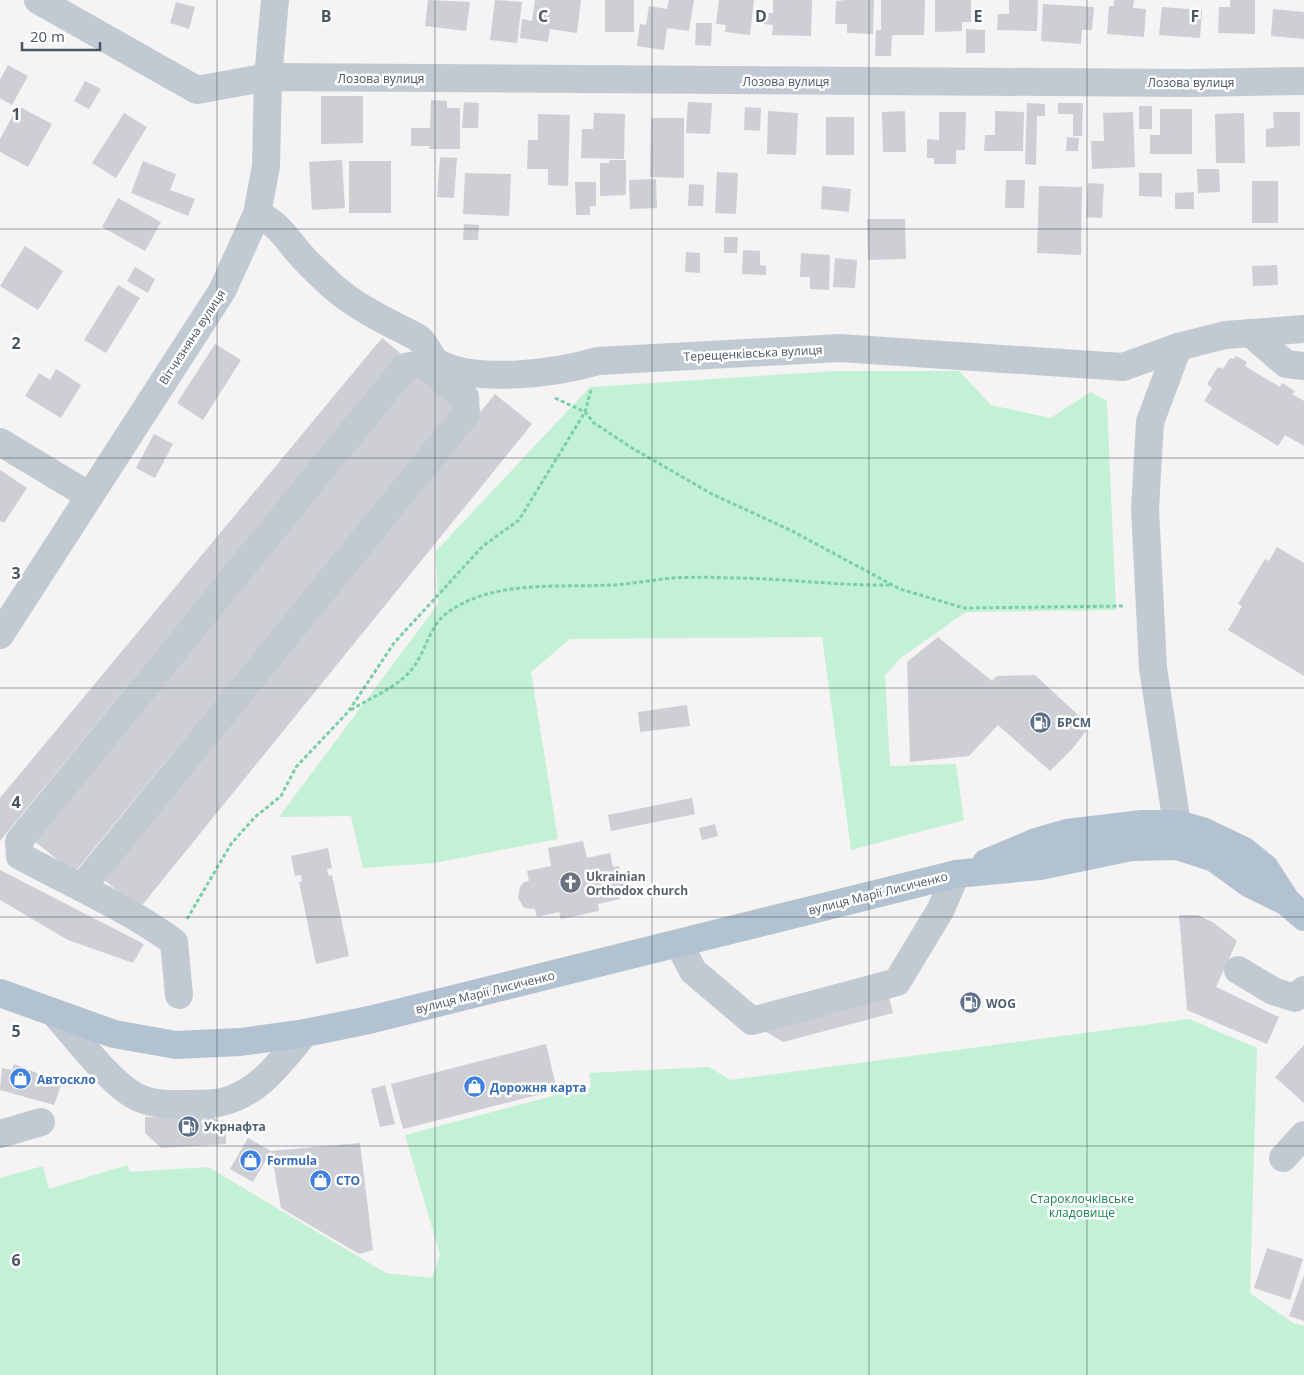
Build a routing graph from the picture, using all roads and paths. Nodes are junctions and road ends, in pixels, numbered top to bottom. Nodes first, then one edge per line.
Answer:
1 (38, 0) edge
2 (275, 0) edge
3 (268, 77) junction
4 (1304, 81) edge
5 (257, 214) junction
6 (1304, 329) edge
7 (1250, 333) junction
8 (1174, 356) junction
9 (598, 361) junction
10 (1304, 366) edge
11 (548, 396) dead end
12 (585, 412) junction
13 (0, 442) edge
14 (88, 495) junction
15 (892, 585) junction
16 (1150, 605) junction
17 (0, 635) edge
18 (348, 712) junction
19 (1177, 824) junction
20 (962, 872) junction
21 (81, 888) junction
22 (1296, 909) edge
23 (174, 942) junction
24 (679, 944) junction
25 (1238, 970) dead end
26 (1304, 990) edge
27 (0, 994) edge
28 (179, 995) dead end
29 (56, 1015) junction
30 (305, 1033) junction
31 (41, 1122) dead end
32 (0, 1134) edge
33 (1304, 1135) edge
34 (1282, 1158) dead end

1 - 3 street, Лозова вулиця
2 - 3 street, Вітчизняна вулиця
3 - 4 street, Лозова вулиця
3 - 5 street, Вітчизняна вулиця
5 - 9 street, Терещенківська вулиця
5 - 14 street, Вітчизняна вулиця
6 - 7 street, Терещенківська вулиця
7 - 8 street, Терещенківська вулиця
7 - 10 street
8 - 9 street, Терещенківська вулиця
8 - 16 street
9 - 12 path
11 - 12 path
12 - 15 path
12 - 18 path
13 - 14 street
14 - 17 street, Вітчизняна вулиця
15 - 16 path
15 - 18 path
16 - 19 street
18 - 23 path
19 - 20 main road, вулиця Марії Лисиченко
19 - 22 main road, вулиця Марії Лисиченко
20 - 22 main road, вулиця Марії Лисиченко
20 - 24 main road, вулиця Марії Лисиченко
20 - 24 street
21 - 21 street
21 - 23 street
23 - 28 street
24 - 30 main road, вулиця Марії Лисиченко
25 - 26 street
27 - 29 main road, вулиця Марії Лисиченко
29 - 30 main road, вулиця Марії Лисиченко
29 - 30 street
31 - 32 street
33 - 34 street

